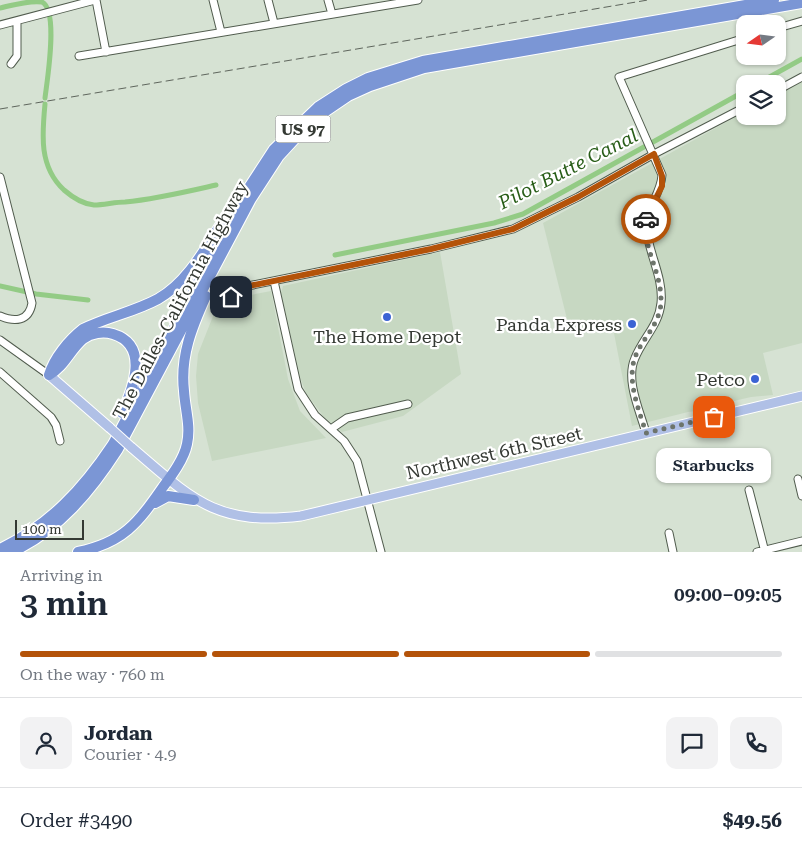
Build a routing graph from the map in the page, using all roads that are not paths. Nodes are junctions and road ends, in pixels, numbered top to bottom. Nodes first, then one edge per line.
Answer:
1 (96, 0) edge
2 (213, 0) edge
3 (268, 0) edge
4 (328, 0) edge
5 (418, 0) edge
6 (774, 0) edge
7 (389, 2) edge
8 (802, 3) edge
9 (332, 14) junction
10 (17, 20) junction
11 (802, 21) edge
12 (274, 23) junction
13 (0, 25) edge
14 (786, 26) edge
15 (221, 32) junction
16 (736, 41) edge
17 (106, 52) junction
18 (79, 56) dead end
19 (11, 64) dead end
20 (802, 76) edge
21 (786, 85) edge
22 (736, 111) edge
23 (653, 152) junction
24 (259, 170) junction
25 (0, 177) edge
26 (239, 220) junction
27 (274, 281) junction
28 (230, 300) dead end
29 (0, 316) edge
30 (0, 340) edge
31 (0, 372) edge
32 (49, 375) junction
33 (802, 396) edge
34 (408, 404) dead end
35 (331, 429) junction
36 (646, 433) junction
37 (60, 441) dead end
38 (94, 473) junction
39 (169, 479) junction
40 (798, 479) dead end
41 (749, 490) dead end
42 (802, 496) edge
43 (194, 500) junction
44 (368, 500) junction
45 (152, 505) junction
46 (669, 533) dead end
47 (802, 541) edge
48 (0, 549) edge
49 (763, 551) edge
50 (12, 552) edge
51 (78, 552) edge
52 (381, 552) edge
53 (673, 552) edge

1 - 10 street
1 - 17 street
2 - 15 street
3 - 12 street
4 - 9 street
5 - 7 street
6 - 24 highway, The Dalles-California Highway / US 97
7 - 9 street
8 - 26 highway, The Dalles-California Highway / US 97
9 - 12 street
10 - 13 street
10 - 19 street
11 - 14 street
12 - 15 street
15 - 17 street
16 - 23 street
17 - 18 street
20 - 21 street
22 - 23 street
23 - 27 street
23 - 36 street
24 - 32 highway
24 - 38 highway, The Dalles-California Highway / US 97
25 - 29 street
26 - 39 highway
26 - 50 highway, The Dalles-California Highway / US 97
27 - 28 street
27 - 35 street
30 - 32 street
31 - 37 street
32 - 38 highway
32 - 39 main road, Northwest 6th Street, bridge
33 - 36 main road, Northwest 6th Street
34 - 35 street
35 - 44 street
36 - 44 main road, Northwest 6th Street
38 - 48 highway, The Dalles-California Highway / US 97
39 - 43 main road, Northwest 6th Street
39 - 45 highway
40 - 42 street
41 - 49 street
43 - 44 main road, Northwest 6th Street
43 - 45 highway
44 - 52 street
45 - 51 highway
46 - 53 street
47 - 49 street

